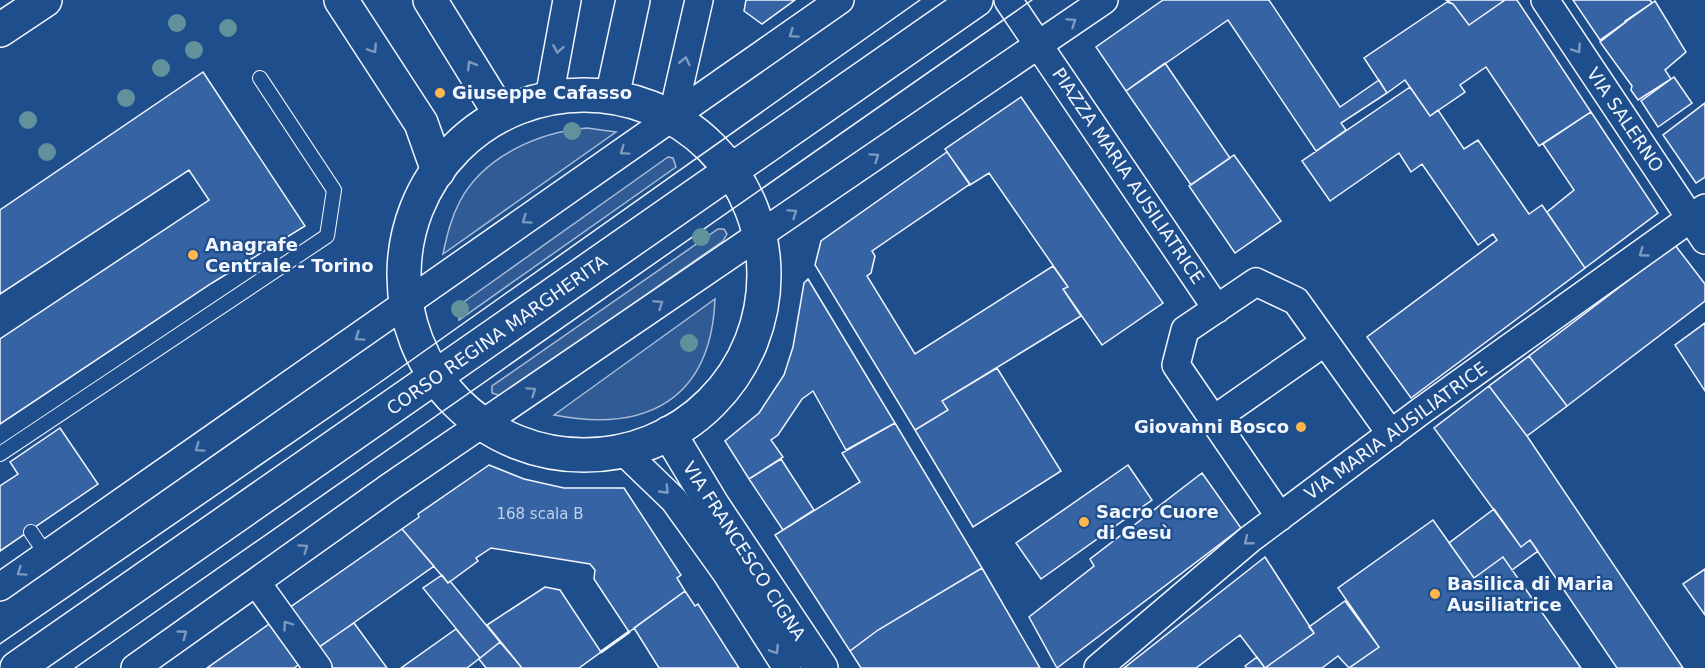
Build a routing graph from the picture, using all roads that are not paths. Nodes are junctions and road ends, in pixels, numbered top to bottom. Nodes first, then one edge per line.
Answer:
1 (45, 0) edge
2 (340, 0) edge
3 (430, 0) edge
4 (567, 0) edge
5 (633, 0) edge
6 (699, 0) edge
7 (840, 0) edge
8 (976, 0) edge
9 (1008, 0) edge
10 (1104, 0) edge
11 (1545, 0) edge
12 (0, 30) edge
13 (1040, 44) junction
14 (260, 78) dead end
15 (612, 97) junction
16 (549, 98) junction
17 (501, 115) junction
18 (672, 118) junction
19 (438, 171) junction
20 (732, 172) junction
21 (1700, 222) edge
22 (759, 235) junction
23 (407, 304) junction
24 (1217, 309) junction
25 (1325, 342) junction
26 (437, 378) junction
27 (1213, 420) junction
28 (483, 423) junction
29 (669, 433) junction
30 (1392, 434) junction
31 (622, 450) junction
32 (0, 454) edge
33 (1280, 517) junction
34 (31, 532) dead end
35 (46, 555) junction
36 (256, 582) junction
37 (0, 586) edge
38 (17, 668) edge
39 (135, 668) edge
40 (318, 668) edge
41 (787, 668) edge
42 (821, 668) edge
43 (1098, 668) edge

1 - 12 main road
2 -> 19 main road
17 -> 3 main road
4 -> 16 street
5 - 15 main road
18 -> 6 street
7 -> 18 street
8 - 20 main road, CORSO REGINA MARGHERITA
9 - 13 street
13 -> 10 street
11 -> 21 street, VIA SALERNO
22 -> 13 street
13 - 24 street, PIAZZA MARIA AUSILIATRICE
14 - 32 lane
15 - 16 main road
15 - 18 main road
16 - 17 main road
17 - 19 main road
18 - 20 main road
18 -> 23 street
19 - 23 main road
20 - 22 main road
20 - 26 main road, CORSO REGINA MARGHERITA
21 -> 30 street, VIA MARIA AUSILIATRICE
28 -> 22 street
22 - 29 main road
23 - 26 main road
23 -> 35 street
24 - 25 street
24 - 27 street
25 - 27 street
25 - 30 street
26 - 28 main road
26 - 38 main road, CORSO REGINA MARGHERITA
27 - 33 street
28 - 31 main road
36 -> 28 street
29 - 31 main road
29 - 42 main road, VIA FRANCESCO CIGNA
30 - 33 street, VIA MARIA AUSILIATRICE
31 -> 41 street, VIA FRANCESCO CIGNA
33 -> 43 street, VIA MARIA AUSILIATRICE
34 - 35 lane
35 -> 37 street
39 -> 36 street
40 -> 36 street

